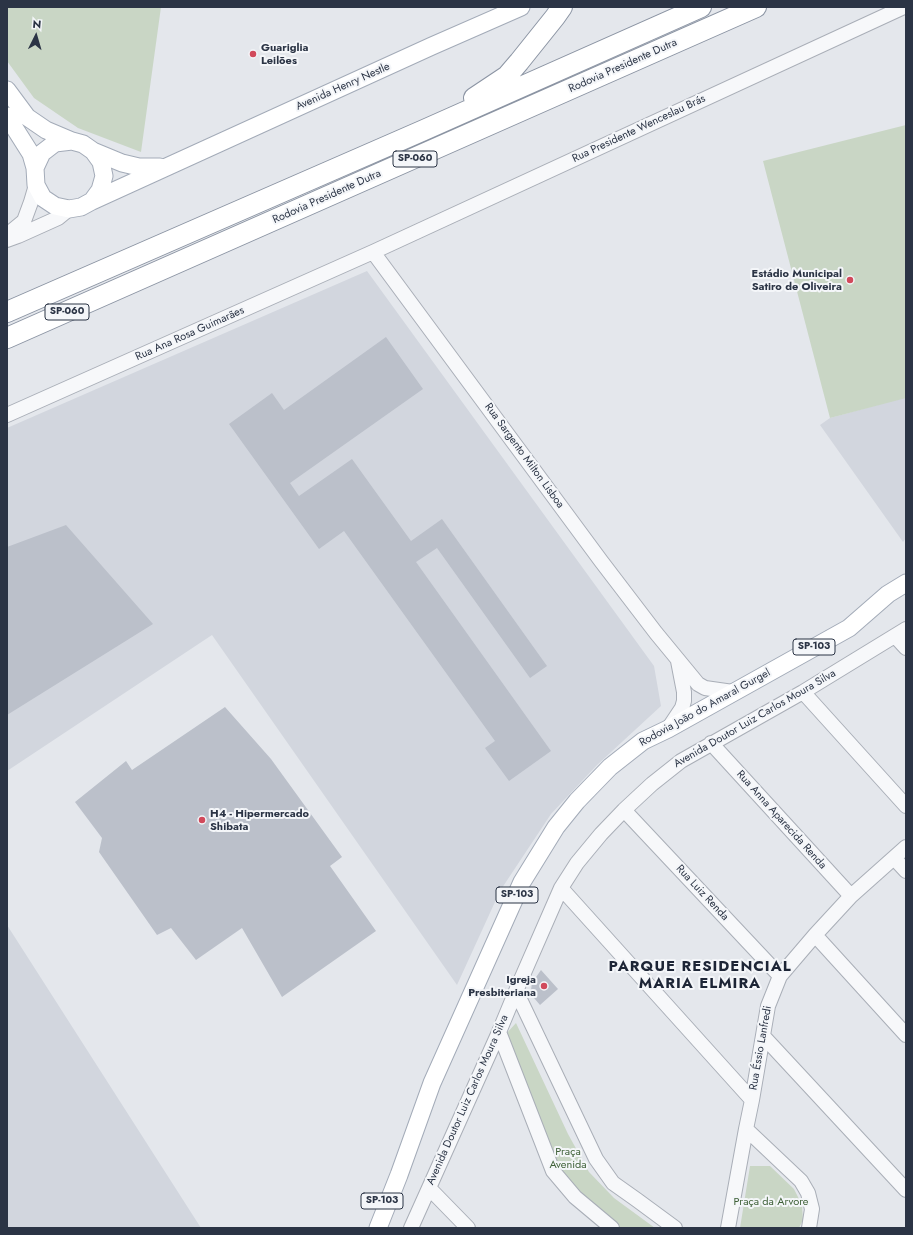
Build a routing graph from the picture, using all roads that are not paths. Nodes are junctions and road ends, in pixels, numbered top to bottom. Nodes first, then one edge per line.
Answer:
1 (521, 7) edge
2 (562, 7) edge
3 (701, 7) edge
4 (756, 7) edge
5 (904, 7) edge
6 (7, 90) edge
7 (7, 116) edge
8 (424, 130) junction
9 (72, 141) junction
10 (93, 151) junction
11 (35, 168) junction
12 (164, 168) junction
13 (36, 185) junction
14 (92, 201) junction
15 (69, 209) junction
16 (7, 235) edge
17 (7, 240) edge
18 (373, 252) junction
19 (7, 312) edge
20 (9, 338) edge
21 (7, 416) edge
22 (906, 568) edge
23 (906, 583) edge
24 (888, 594) junction
25 (900, 633) edge
26 (906, 648) edge
27 (678, 659) junction
28 (733, 692) junction
29 (803, 692) junction
30 (668, 729) junction
31 (711, 743) junction
32 (906, 806) edge
33 (624, 810) junction
34 (906, 847) edge
35 (894, 858) junction
36 (906, 871) edge
37 (561, 888) junction
38 (851, 896) junction
39 (815, 935) junction
40 (780, 976) junction
41 (516, 990) junction
42 (499, 1032) junction
43 (906, 1035) edge
44 (763, 1036) junction
45 (752, 1100) junction
46 (746, 1129) junction
47 (399, 1175) junction
48 (429, 1188) junction
49 (906, 1190) edge
50 (366, 1228) edge
51 (378, 1228) edge
52 (411, 1228) edge
53 (468, 1228) edge
54 (612, 1228) edge
55 (675, 1228) edge
56 (728, 1228) edge
57 (809, 1228) edge

1 - 12 main road, Avenida Henry Nestle
2 - 8 highway
3 - 8 highway, Rodovia Presidente Dutra / SP-060
4 - 20 highway, Rodovia Presidente Dutra / SP-060
5 - 18 street, Rua Presidente Wenceslau Brás
6 - 9 main road
7 - 11 main road
8 - 19 highway, Rodovia Presidente Dutra / SP-060
9 - 10 main road
9 - 11 main road
10 - 12 main road
10 - 14 main road
11 - 13 main road
12 - 14 main road, Avenida Henry Nestle
13 - 15 main road
13 - 16 street
14 - 15 main road
15 - 17 street
18 - 21 street, Rua Ana Rosa Guimarães
18 - 27 street, Rua Sargento Milton Lisboa
22 - 24 main road, Rodovia João do Amaral Gurgel
23 - 24 main road, Rodovia João do Amaral Gurgel / SP-103
24 - 28 main road, Rodovia João do Amaral Gurgel / SP-103
25 - 26 street
25 - 29 street, Avenida Doutor Luiz Carlos Moura Silva
27 - 28 street, Rua Sargento Milton Lisboa
27 - 30 street
28 - 30 main road, Rodovia João do Amaral Gurgel / SP-103
29 - 31 street, Avenida Doutor Luiz Carlos Moura Silva
29 - 32 street
30 - 47 main road, Rodovia João do Amaral Gurgel / SP-103
31 - 33 street, Avenida Doutor Luiz Carlos Moura Silva
31 - 38 street, Rua Anna Aparecida Renda
33 - 37 street, Avenida Doutor Luiz Carlos Moura Silva
33 - 40 street, Rua Luiz Renda
34 - 35 street, Rua Éssio Lanfredi
35 - 36 street
35 - 38 street, Rua Éssio Lanfredi
37 - 41 street, Avenida Doutor Luiz Carlos Moura Silva
37 - 45 street
38 - 39 street, Rua Éssio Lanfredi
39 - 40 street, Rua Éssio Lanfredi
39 - 43 street
40 - 44 street, Rua Éssio Lanfredi
41 - 42 street, Avenida Doutor Luiz Carlos Moura Silva
41 - 55 street
42 - 48 street, Avenida Doutor Luiz Carlos Moura Silva
42 - 54 street
44 - 45 street, Rua Éssio Lanfredi
44 - 49 street
45 - 46 street, Rua Éssio Lanfredi
46 - 56 street, Rua Éssio Lanfredi
46 - 57 street
47 - 50 main road, Rodovia João do Amaral Gurgel / SP-103
47 - 51 main road, Rodovia João do Amaral Gurgel / SP-103
48 - 52 street, Avenida Doutor Luiz Carlos Moura Silva
48 - 53 street

